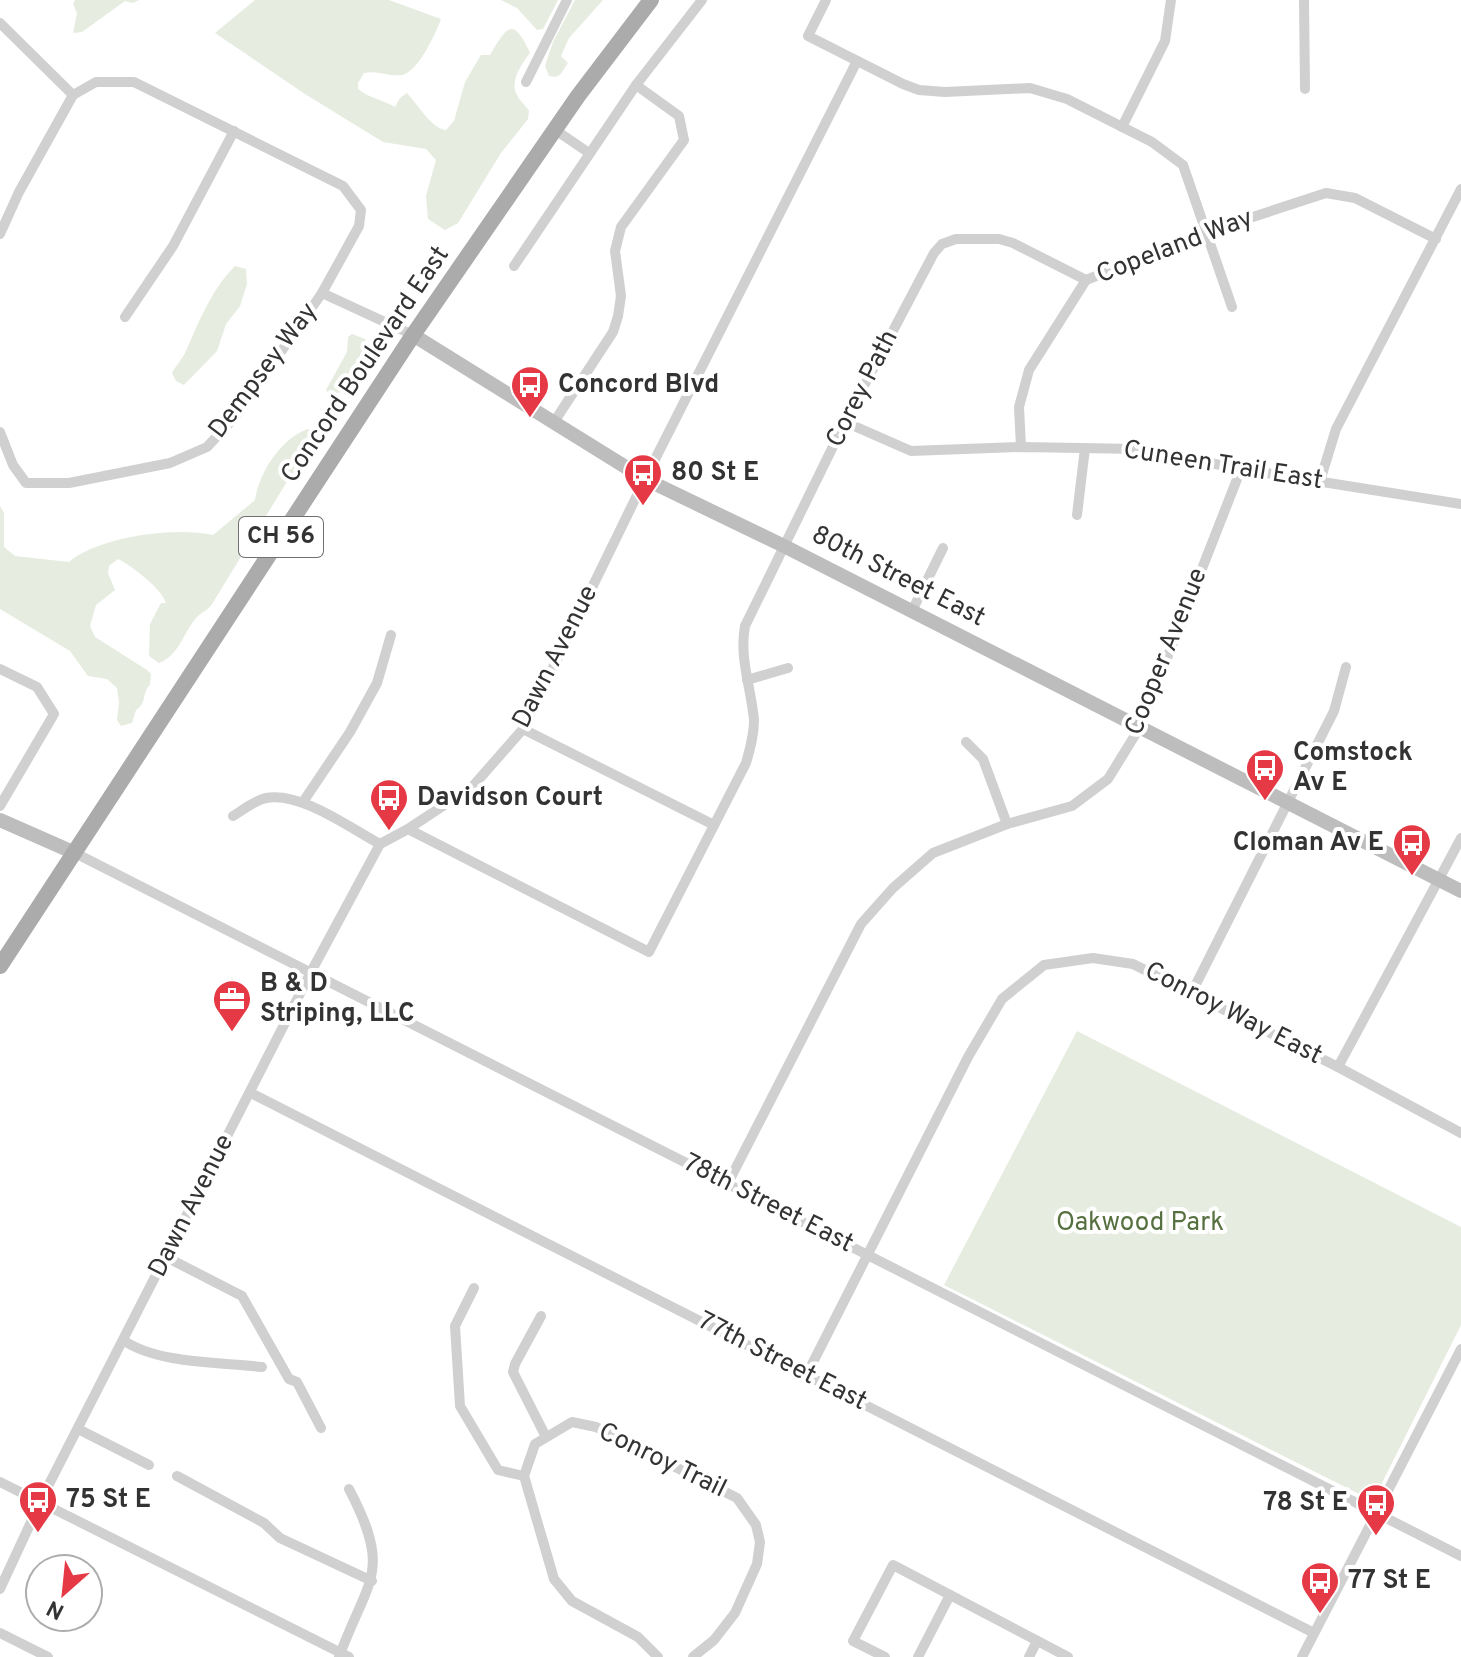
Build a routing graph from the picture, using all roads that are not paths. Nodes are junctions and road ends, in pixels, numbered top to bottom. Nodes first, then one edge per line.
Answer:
1 (567, 0) edge
2 (651, 0) edge
3 (702, 0) edge
4 (826, 0) edge
5 (1171, 0) edge
6 (1304, 0) edge
7 (0, 23) edge
8 (857, 61) junction
9 (526, 82) dead end
10 (636, 85) junction
11 (1305, 89) dead end
12 (73, 95) junction
13 (1122, 127) junction
14 (554, 129) junction
15 (234, 131) junction
16 (589, 153) junction
17 (1461, 189) edge
18 (1207, 232) junction
19 (0, 234) edge
20 (1436, 239) junction
21 (514, 266) dead end
22 (1086, 280) junction
23 (322, 293) junction
24 (1232, 307) dead end
25 (125, 317) dead end
26 (413, 335) junction
27 (554, 422) junction
28 (845, 422) junction
29 (0, 432) edge
30 (1021, 447) junction
31 (1085, 448) junction
32 (1241, 469) junction
33 (645, 479) junction
34 (1320, 481) junction
35 (1461, 504) edge
36 (1077, 515) dead end
37 (784, 546) junction
38 (943, 548) dead end
39 (912, 611) junction
40 (391, 635) dead end
41 (1346, 667) dead end
42 (788, 668) dead end
43 (0, 669) edge
44 (747, 680) junction
45 (1140, 727) junction
46 (523, 729) junction
47 (966, 742) dead end
48 (1, 801) edge
49 (303, 802) junction
50 (1289, 804) junction
51 (233, 816) dead end
52 (0, 820) edge
53 (1007, 824) junction
54 (714, 825) junction
55 (408, 829) junction
56 (1461, 838) edge
57 (380, 844) junction
58 (75, 853) junction
59 (1440, 881) junction
60 (1461, 891) edge
61 (0, 966) edge
62 (311, 972) junction
63 (1192, 992) junction
64 (1338, 1067) junction
65 (251, 1093) junction
66 (1461, 1133) edge
67 (728, 1183) junction
68 (868, 1255) junction
69 (166, 1257) junction
70 (474, 1288) dead end
71 (541, 1316) dead end
72 (123, 1340) junction
73 (1461, 1349) edge
74 (262, 1367) dead end
75 (807, 1374) junction
76 (321, 1428) dead end
77 (78, 1429) junction
78 (546, 1437) junction
79 (149, 1465) dead end
80 (177, 1476) dead end
81 (524, 1476) junction
82 (0, 1482) edge
83 (349, 1489) dead end
84 (40, 1502) junction
85 (1377, 1513) junction
86 (1461, 1556) edge
87 (372, 1581) junction
88 (0, 1589) edge
89 (950, 1595) junction
90 (0, 1633) edge
91 (1314, 1633) junction
92 (1037, 1641) junction
93 (343, 1655) edge
94 (48, 1657) edge
95 (658, 1657) edge
96 (693, 1657) edge
97 (885, 1657) edge
98 (918, 1657) edge
99 (1029, 1657) edge
100 (1068, 1657) edge
101 (1302, 1657) edge

1 - 9 street
2 - 14 main road, Concord Boulevard East / CH 56
3 - 10 street
4 - 8 street
5 - 13 street
6 - 11 street
7 - 12 street
8 - 13 street
8 - 33 street, Dawn Avenue
10 - 16 street
10 - 27 street
12 - 15 street
12 - 19 street
13 - 18 street
14 - 16 street
14 - 26 main road, Concord Boulevard East / CH 56
15 - 23 street
15 - 25 street
16 - 21 street
17 - 20 street
18 - 20 street, Copeland Way
18 - 22 street, Copeland Way
18 - 24 street
20 - 34 street
22 - 28 street, Corey Path
22 - 30 street, Copeland Way
23 - 26 street, 80th Street East
23 - 29 street, Dempsey Way
26 - 27 street, 80th Street East
26 - 58 main road, Concord Boulevard East / CH 56
27 - 33 street, 80th Street East
28 - 30 street, Cuneen Trail East
28 - 37 street, Corey Path
30 - 31 street, Cuneen Trail East
31 - 32 street, Cuneen Trail East
31 - 36 street
32 - 34 street, Cuneen Trail East
32 - 45 street, Cooper Avenue
33 - 37 street, 80th Street East
33 - 46 street, Dawn Avenue
34 - 35 street, Cuneen Trail East
37 - 39 street, 80th Street East
37 - 44 street, Corey Path
38 - 39 street
39 - 45 street, 80th Street East
40 - 49 street
41 - 50 street
42 - 44 street
43 - 48 street
44 - 54 street, Corey Path
45 - 50 street, 80th Street East
45 - 53 street, Cooper Avenue
46 - 54 street
46 - 55 street, Dawn Avenue
47 - 53 street
49 - 51 street
49 - 57 street
50 - 59 street, 80th Street East
50 - 63 street
52 - 58 street
53 - 67 street, Cooper Avenue
54 - 55 street, Corey Path
55 - 57 street, Dawn Avenue
56 - 59 street
57 - 62 street, Dawn Avenue
58 - 61 main road, Concord Boulevard East / CH 56
58 - 62 street, 78th Street East
59 - 60 street, 80th Street East
59 - 64 street
62 - 65 street, Dawn Avenue
62 - 67 street, 78th Street East
63 - 64 street, Conroy Way East
63 - 68 street, Conroy Way East
64 - 66 street, Conroy Way East
65 - 69 street, Dawn Avenue
65 - 75 street, 77th Street East
67 - 68 street, 78th Street East
68 - 75 street, Conroy Way East
68 - 85 street, 78th Street East
69 - 72 street, Dawn Avenue
69 - 76 street
70 - 81 street
71 - 78 street
72 - 74 street
72 - 77 street, Dawn Avenue
73 - 85 street
75 - 91 street, 77th Street East
77 - 79 street
77 - 84 street, Dawn Avenue
78 - 81 street
78 - 96 street, Conroy Trail
80 - 87 street
81 - 95 street
82 - 84 street
83 - 87 street
84 - 88 street, Dawn Avenue
84 - 93 street
85 - 86 street, 78th Street East
85 - 91 street
87 - 93 street
89 - 92 street
89 - 97 street
89 - 98 street
90 - 94 street
91 - 101 street
92 - 99 street
92 - 100 street

